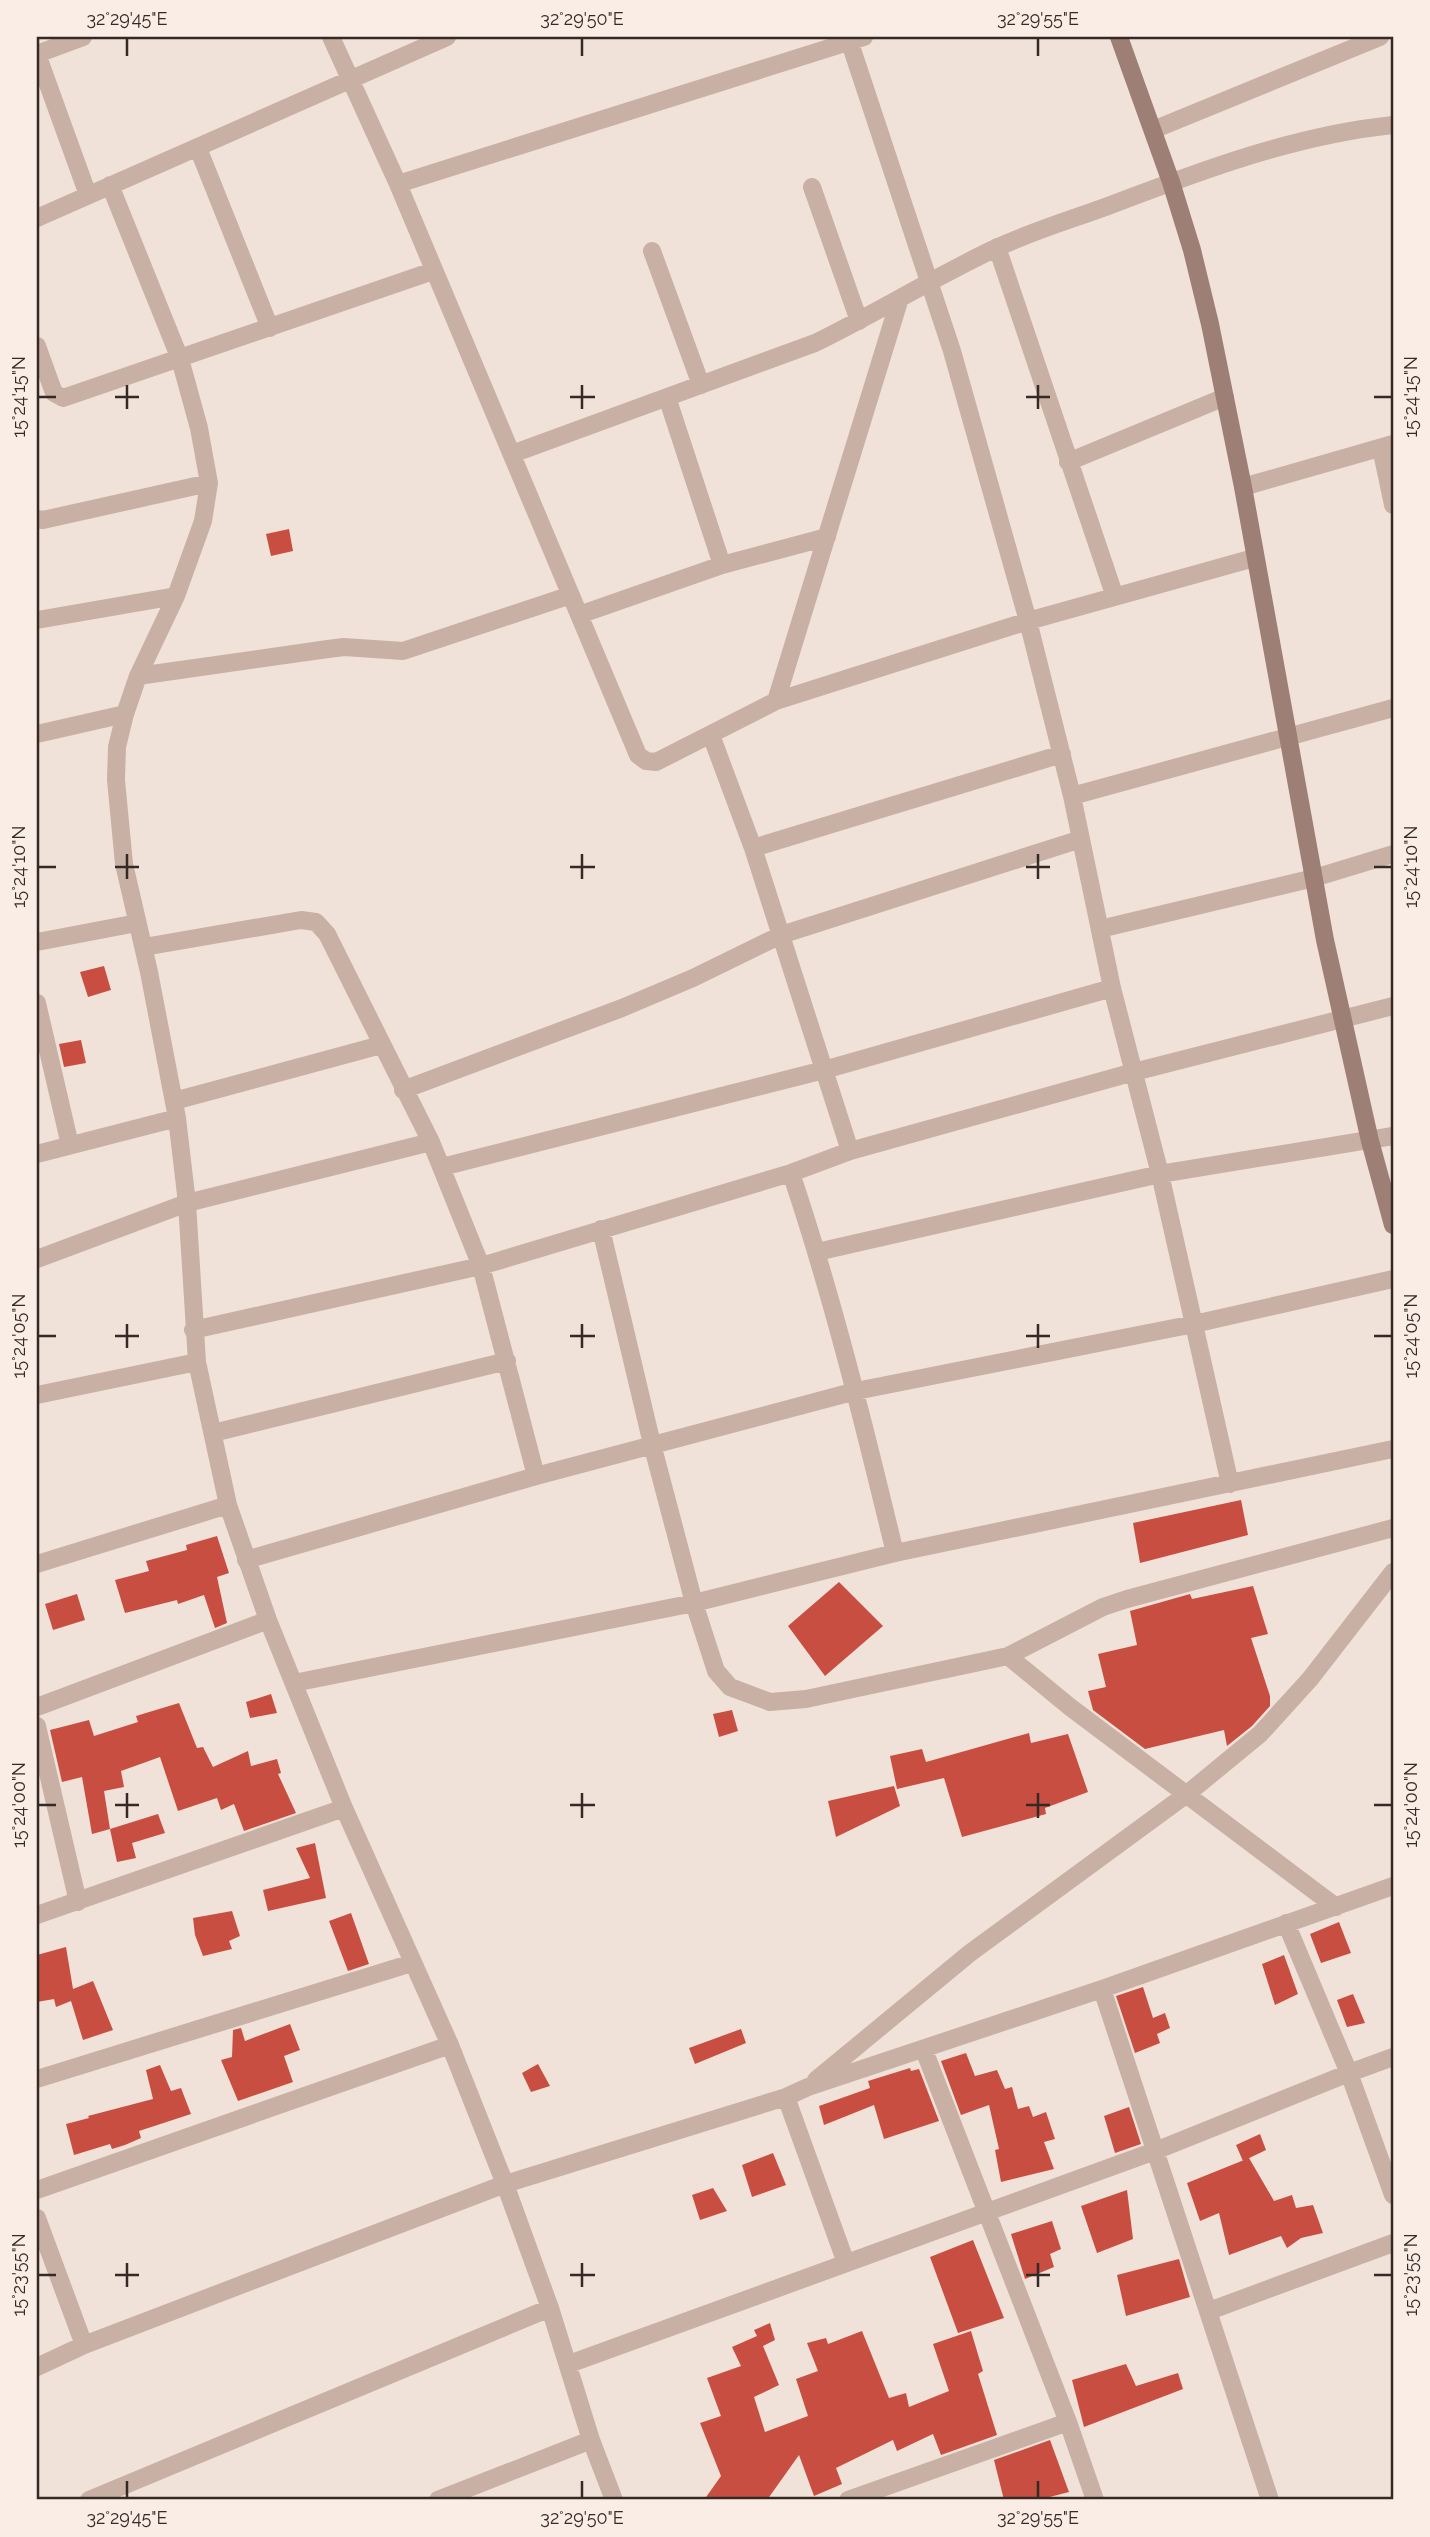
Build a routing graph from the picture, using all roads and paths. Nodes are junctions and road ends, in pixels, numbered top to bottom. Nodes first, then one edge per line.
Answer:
1 (82, 37) edge
2 (331, 37) edge
3 (447, 37) edge
4 (1119, 37) edge
5 (1380, 37) edge
6 (854, 38) edge
7 (1352, 42) edge
8 (37, 54) edge
9 (350, 80) junction
10 (1393, 125) edge
11 (1153, 130) junction
12 (198, 148) junction
13 (1171, 183) junction
14 (398, 184) junction
15 (110, 185) junction
16 (812, 187) dead end
17 (88, 195) junction
18 (37, 218) edge
19 (998, 247) junction
20 (652, 251) dead end
21 (433, 271) junction
22 (930, 281) junction
23 (900, 298) junction
24 (859, 321) junction
25 (270, 328) junction
26 (37, 346) edge
27 (180, 359) junction
28 (701, 385) junction
29 (667, 397) junction
30 (1225, 397) junction
31 (1387, 446) edge
32 (512, 453) junction
33 (1068, 462) junction
34 (209, 483) junction
35 (1243, 487) junction
36 (1393, 505) edge
37 (37, 519) edge
38 (827, 537) junction
39 (1254, 558) junction
40 (722, 565) junction
41 (176, 596) junction
42 (570, 596) junction
43 (1115, 597) junction
44 (579, 615) junction
45 (37, 620) edge
46 (1028, 621) junction
47 (138, 676) junction
48 (776, 701) junction
49 (1393, 708) edge
50 (125, 714) junction
51 (37, 734) edge
52 (711, 735) junction
53 (1288, 738) junction
54 (1062, 754) junction
55 (1072, 796) junction
56 (1081, 839) junction
57 (753, 848) junction
58 (1393, 854) edge
59 (1314, 878) junction
60 (135, 914) junction
61 (1100, 929) junction
62 (781, 935) junction
63 (37, 942) edge
64 (144, 947) junction
65 (1112, 988) junction
66 (1393, 1006) edge
67 (37, 1010) edge
68 (1342, 1020) junction
69 (381, 1045) junction
70 (824, 1070) junction
71 (1135, 1072) junction
72 (403, 1090) junction
73 (175, 1110) junction
74 (1393, 1136) edge
75 (1370, 1141) junction
76 (431, 1142) junction
77 (69, 1145) junction
78 (850, 1151) junction
79 (37, 1154) edge
80 (442, 1167) junction
81 (791, 1173) junction
82 (1160, 1174) junction
83 (187, 1203) junction
84 (1393, 1225) edge
85 (601, 1229) junction
86 (817, 1252) junction
87 (37, 1259) edge
88 (481, 1266) junction
89 (1393, 1279) edge
90 (1195, 1324) junction
91 (194, 1330) junction
92 (507, 1361) junction
93 (197, 1362) junction
94 (856, 1391) junction
95 (37, 1395) edge
96 (213, 1433) junction
97 (652, 1444) junction
98 (1393, 1449) edge
99 (536, 1475) junction
100 (1230, 1484) junction
101 (228, 1505) junction
102 (1393, 1528) edge
103 (895, 1553) junction
104 (246, 1560) junction
105 (37, 1564) edge
106 (1393, 1572) edge
107 (694, 1603) junction
108 (268, 1620) junction
109 (1008, 1656) junction
110 (294, 1683) junction
111 (37, 1707) edge
112 (37, 1727) edge
113 (1187, 1794) junction
114 (344, 1808) junction
115 (1393, 1886) edge
116 (78, 1902) junction
117 (1336, 1907) junction
118 (37, 1915) edge
119 (1286, 1923) junction
120 (412, 1962) junction
121 (1102, 1989) junction
122 (450, 2045) junction
123 (924, 2050) junction
124 (1393, 2057) edge
125 (1349, 2073) junction
126 (37, 2079) edge
127 (808, 2087) junction
128 (786, 2097) junction
129 (1156, 2151) junction
130 (505, 2184) junction
131 (37, 2190) edge
132 (1393, 2194) edge
133 (986, 2212) junction
134 (37, 2218) edge
135 (1393, 2243) edge
136 (846, 2263) junction
137 (550, 2308) junction
138 (1209, 2311) junction
139 (84, 2345) junction
140 (569, 2364) junction
141 (37, 2367) edge
142 (1068, 2422) junction
143 (591, 2440) junction
144 (89, 2500) edge
145 (438, 2500) edge
146 (614, 2500) edge
147 (848, 2500) edge
148 (1095, 2500) edge
149 (1270, 2500) edge

1 - 8 street
2 - 9 street
3 - 9 street
4 - 11 street
5 - 7 street
6 - 14 street
6 - 22 street
7 - 11 street
8 - 17 street
9 - 12 street
9 - 14 street
10 - 13 street
11 - 13 street
12 - 15 street
12 - 25 street
13 - 19 street
13 - 30 street
14 - 21 street
15 - 17 street
15 - 27 street
16 - 24 street
17 - 18 street
19 - 22 street
19 - 33 street
20 - 28 street
21 - 25 street
21 - 32 street
22 - 23 street
22 - 46 street
23 - 24 street
23 - 38 street
24 - 28 street
25 - 27 street
26 - 27 street
27 - 34 street
28 - 29 street
29 - 32 street
29 - 40 street
30 - 33 street
30 - 35 street
31 - 35 street
31 - 36 street
32 - 42 street
33 - 43 street
34 - 37 street
34 - 41 street
35 - 39 street
38 - 40 street
38 - 48 street
39 - 43 street
39 - 53 street
40 - 44 street
41 - 45 street
41 - 47 street
42 - 44 street
42 - 47 street
43 - 46 street
44 - 52 street
46 - 48 street
46 - 54 street
47 - 50 street
48 - 52 street
49 - 53 street
50 - 51 street
50 - 60 street
52 - 57 street
53 - 55 street
53 - 59 street
54 - 55 street
54 - 57 street
55 - 56 street
56 - 61 street
56 - 62 street
57 - 62 street
58 - 59 street
59 - 61 street
59 - 68 street
60 - 63 street
60 - 64 street
61 - 65 street
62 - 70 street
62 - 72 street
64 - 69 street
64 - 73 street
65 - 70 street
65 - 71 street
66 - 68 street
67 - 77 street
68 - 71 street
68 - 75 street
69 - 72 street
69 - 73 street
70 - 78 street
70 - 80 street
71 - 78 street
71 - 82 street
72 - 76 street
73 - 77 street
73 - 83 street
74 - 75 street
75 - 82 street
75 - 84 street
76 - 80 street
76 - 83 street
77 - 79 street
78 - 81 street
80 - 88 street
81 - 85 street
81 - 86 street
82 - 86 street
82 - 90 street
83 - 87 street
83 - 91 street
85 - 88 street
85 - 97 street
86 - 94 street
88 - 91 street
88 - 92 street
89 - 90 street
90 - 94 street
90 - 100 street
91 - 93 street
92 - 96 street
92 - 99 street
93 - 95 street
93 - 96 street
94 - 97 street
94 - 103 street
96 - 101 street
97 - 99 street
97 - 107 street
98 - 100 street
99 - 104 street
100 - 103 street
101 - 104 street
101 - 105 street
102 - 109 street
103 - 107 street
104 - 108 street
106 - 113 street
107 - 109 street
107 - 110 street
108 - 110 street
108 - 111 street
109 - 113 street
110 - 114 street
112 - 116 street
113 - 117 street
113 - 127 street
114 - 116 street
114 - 120 street
115 - 117 street
116 - 118 street
117 - 119 street
119 - 121 street
119 - 125 street
120 - 122 street
120 - 126 street
121 - 123 street
121 - 129 street
122 - 130 street
122 - 131 street
123 - 127 street
123 - 133 street
124 - 125 street
125 - 129 street
125 - 132 street
127 - 128 street
128 - 130 street
128 - 136 street
129 - 133 street
129 - 138 street
130 - 137 street
130 - 139 street
133 - 136 street
133 - 142 street
134 - 139 street
135 - 138 street
136 - 140 street
137 - 140 street
137 - 144 street
138 - 149 street
139 - 141 street
140 - 143 street
142 - 147 street
142 - 148 street
143 - 145 street
143 - 146 street

